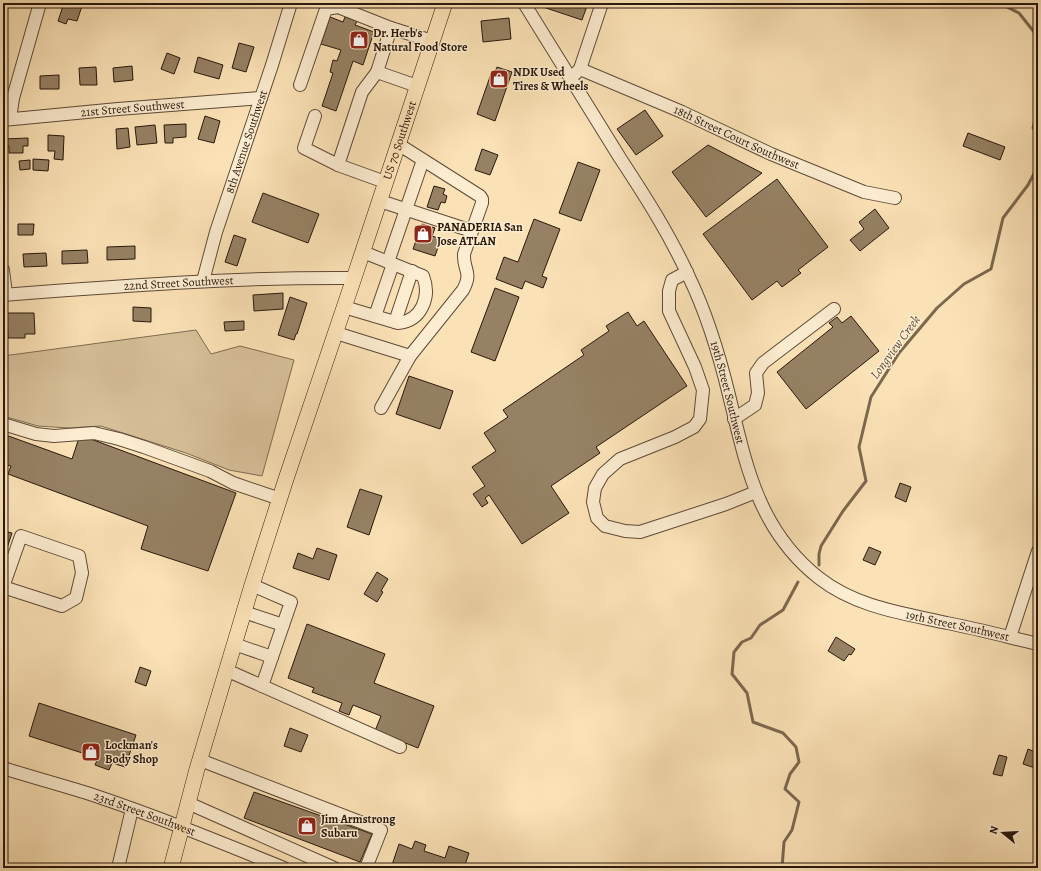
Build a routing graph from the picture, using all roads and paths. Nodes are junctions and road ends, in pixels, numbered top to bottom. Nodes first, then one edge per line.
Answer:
1 (40, 3) edge
2 (291, 3) edge
3 (445, 3) edge
4 (524, 3) edge
5 (602, 3) edge
6 (390, 28) junction
7 (432, 41) junction
8 (580, 69) junction
9 (377, 72) junction
10 (571, 78) junction
11 (300, 86) dead end
12 (417, 86) junction
13 (261, 98) junction
14 (315, 116) dead end
15 (6, 119) edge
16 (398, 144) junction
17 (423, 160) junction
18 (338, 165) junction
19 (385, 182) junction
20 (895, 198) dead end
21 (380, 201) junction
22 (406, 209) junction
23 (472, 231) junction
24 (363, 252) junction
25 (391, 263) junction
26 (3, 270) edge
27 (412, 271) junction
28 (687, 272) junction
29 (354, 278) junction
30 (203, 281) junction
31 (4, 295) edge
32 (344, 307) junction
33 (834, 309) dead end
34 (375, 316) junction
35 (395, 322) junction
36 (336, 333) junction
37 (410, 356) junction
38 (382, 408) dead end
39 (734, 419) junction
40 (3, 424) edge
41 (756, 492) junction
42 (280, 499) junction
43 (1038, 550) edge
44 (252, 585) junction
45 (3, 587) edge
46 (244, 612) junction
47 (283, 625) junction
48 (1010, 637) junction
49 (234, 644) junction
50 (1038, 644) edge
51 (272, 657) junction
52 (226, 670) junction
53 (262, 686) junction
54 (400, 747) dead end
55 (200, 760) junction
56 (3, 768) edge
57 (188, 803) junction
58 (132, 809) junction
59 (182, 827) junction
60 (118, 868) edge
61 (171, 868) edge
62 (284, 868) edge
63 (334, 868) edge
64 (366, 868) edge

1 - 15 street
2 - 13 street, 8th Avenue Southwest
3 - 7 main road, US 70 Southwest
4 - 10 street, 19th Street Southwest
5 - 8 street
6 - 7 street
6 - 9 street
6 - 11 street
7 - 12 main road, US 70 Southwest
8 - 10 street
8 - 20 street, 18th Street Court Southwest
9 - 12 street
9 - 18 street
10 - 28 street, 19th Street Southwest
12 - 16 main road, US 70 Southwest
13 - 15 street, 21st Street Southwest
13 - 30 street, 8th Avenue Southwest
14 - 18 street
16 - 17 street
16 - 19 main road, US 70 Southwest
17 - 22 street
17 - 23 street
18 - 19 street
19 - 21 main road, US 70 Southwest
21 - 22 street
21 - 24 main road, US 70 Southwest
22 - 23 street
22 - 25 street
23 - 37 street
24 - 25 street
24 - 29 main road, US 70 Southwest
25 - 27 street
25 - 34 street
26 - 31 street
27 - 35 street
27 - 35 street
28 - 39 street, 19th Street Southwest
28 - 41 street
29 - 30 street, 22nd Street Southwest
29 - 32 main road, US 70 Southwest
30 - 31 street, 22nd Street Southwest
32 - 34 street
32 - 36 main road, US 70 Southwest
33 - 39 street
34 - 35 street
36 - 37 street
36 - 42 main road, US 70 Southwest
37 - 38 street
39 - 41 street, 19th Street Southwest
40 - 42 street
41 - 48 street, 19th Street Southwest
42 - 44 main road, US 70 Southwest
43 - 48 street
44 - 46 main road, US 70 Southwest
44 - 47 street
45 - 45 street
46 - 47 street
46 - 49 main road, US 70 Southwest
47 - 51 street
48 - 50 street, 19th Street Southwest
49 - 51 street
49 - 52 main road, US 70 Southwest
51 - 53 street
52 - 53 street
52 - 55 main road, US 70 Southwest
53 - 54 street
55 - 57 main road, US 70 Southwest
55 - 64 street
56 - 58 street, 23rd Street Southwest
57 - 59 main road, US 70 Southwest
57 - 63 street
58 - 59 street, 23rd Street Southwest
58 - 60 street
59 - 61 main road, US 70 Southwest
59 - 62 street, 23rd Street Southwest

